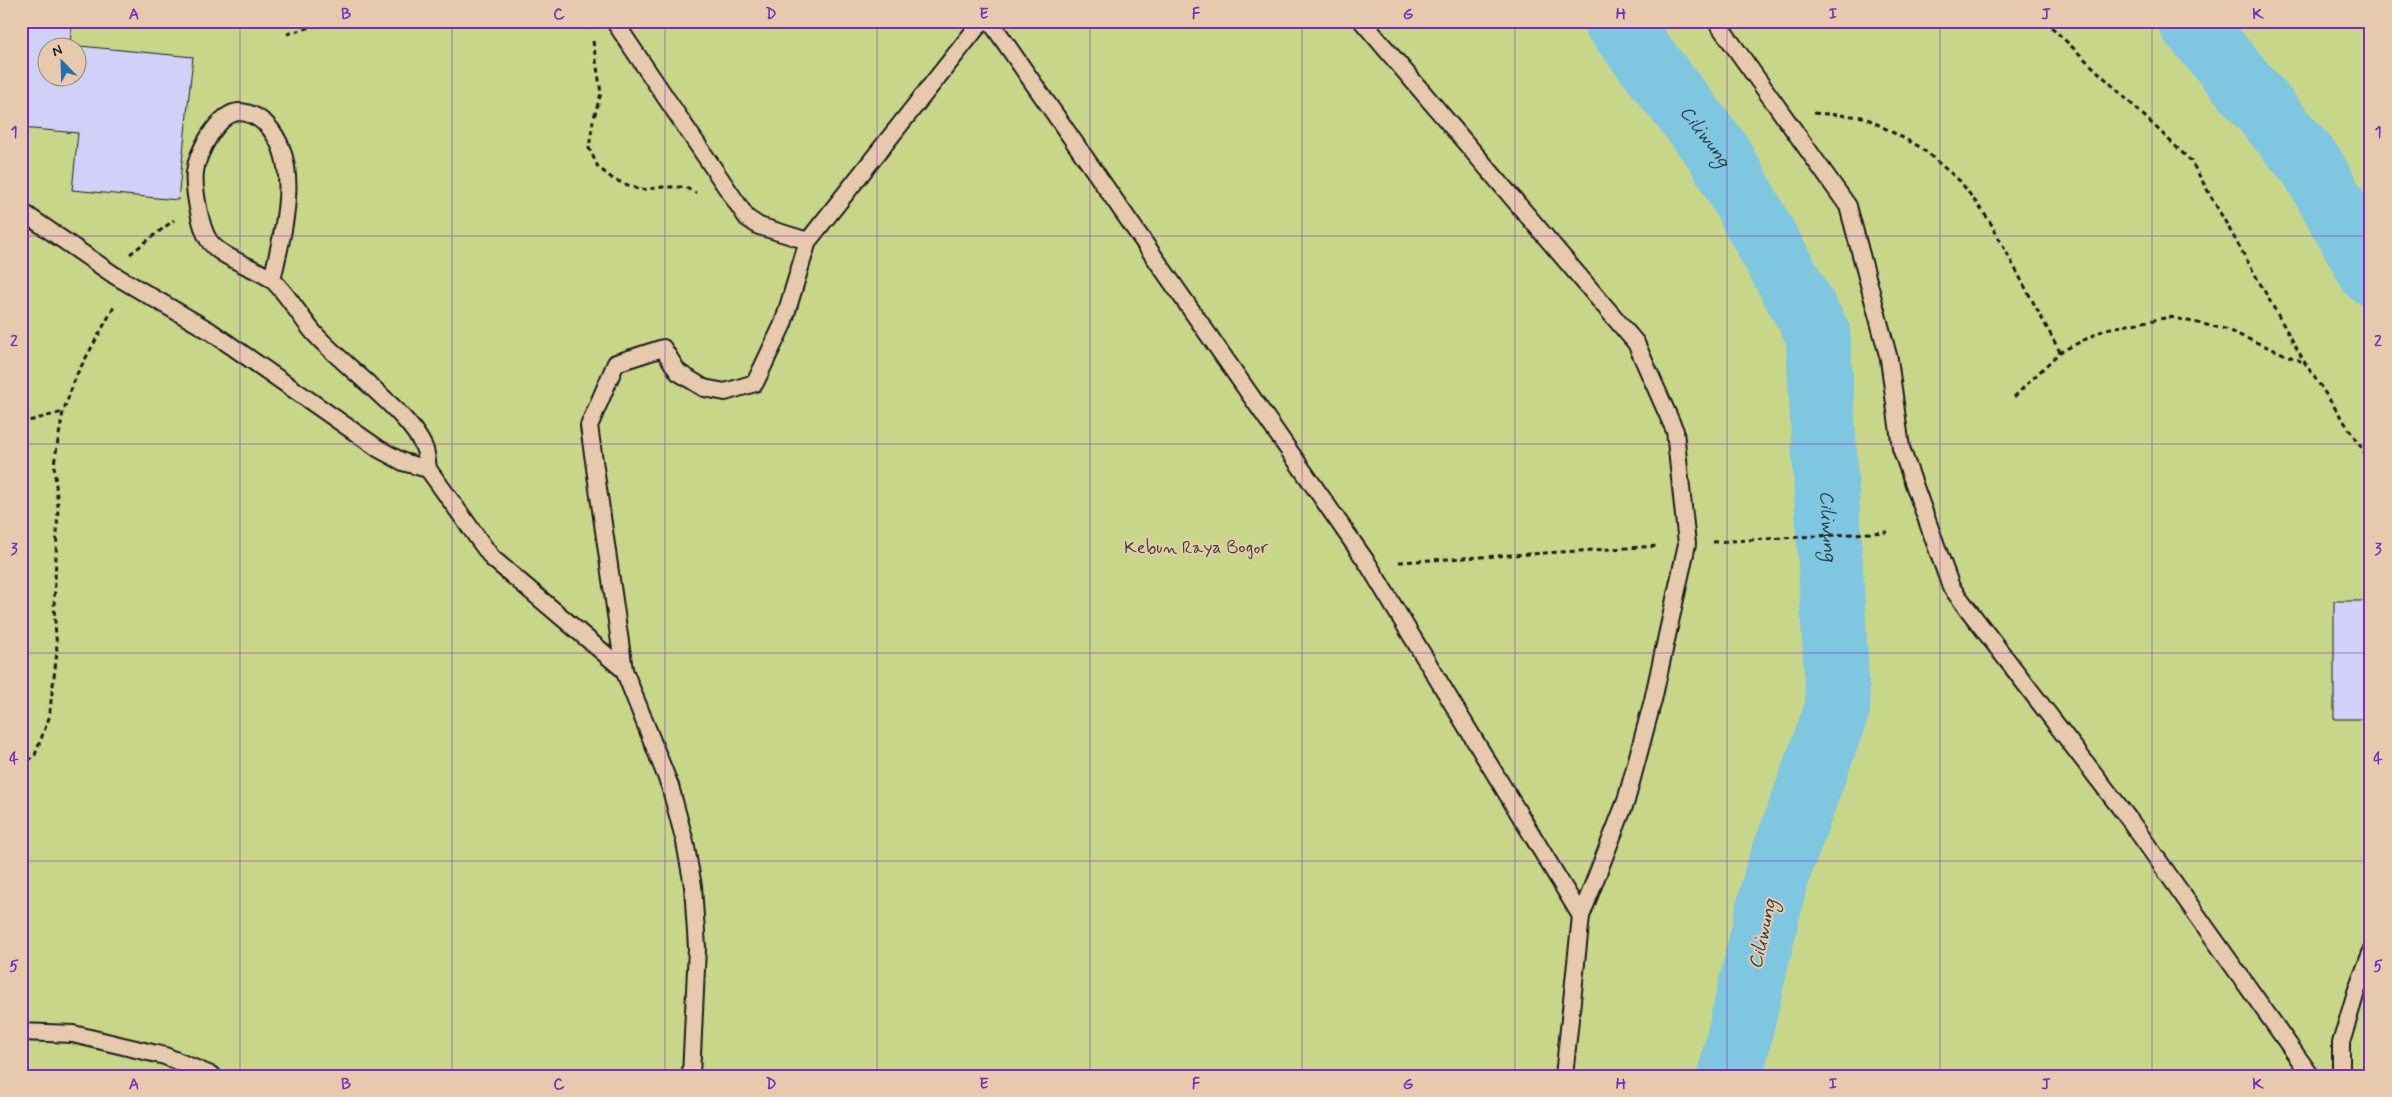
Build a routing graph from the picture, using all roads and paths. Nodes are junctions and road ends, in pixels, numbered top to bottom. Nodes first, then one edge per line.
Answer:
1 (332, 21) edge
2 (582, 21) edge
3 (614, 21) edge
4 (982, 21) edge
5 (990, 21) edge
6 (1362, 21) edge
7 (1716, 21) edge
8 (2045, 21) edge
9 (287, 34) dead end
10 (1779, 110) junction
11 (702, 196) dead end
12 (196, 201) junction
13 (21, 211) edge
14 (808, 241) junction
15 (114, 275) junction
16 (272, 280) junction
17 (2060, 352) junction
18 (2305, 363) junction
19 (2014, 397) dead end
20 (63, 412) junction
21 (21, 423) edge
22 (2371, 462) edge
23 (428, 469) junction
24 (1887, 532) dead end
25 (1687, 544) junction
26 (1368, 564) junction
27 (624, 670) junction
28 (21, 767) edge
29 (1581, 916) junction
30 (2371, 953) edge
31 (21, 1032) edge
32 (213, 1076) edge
33 (691, 1076) edge
34 (1564, 1076) edge
35 (2310, 1076) edge
36 (2341, 1076) edge

1 - 9 path
2 - 11 path
3 - 14 lane
4 - 14 lane
5 - 26 lane
6 - 25 lane
7 - 10 lane
8 - 18 path
10 - 17 path
10 - 35 lane
12 - 15 path
12 - 16 lane
12 - 16 lane
13 - 15 lane
14 - 27 lane
15 - 20 path
15 - 23 lane
16 - 23 lane
17 - 18 path
17 - 19 path
18 - 22 path
20 - 21 path
20 - 28 path
23 - 27 lane
24 - 25 path
25 - 26 path
25 - 29 lane
26 - 29 lane
27 - 33 lane
29 - 34 lane
30 - 36 lane
31 - 32 lane

